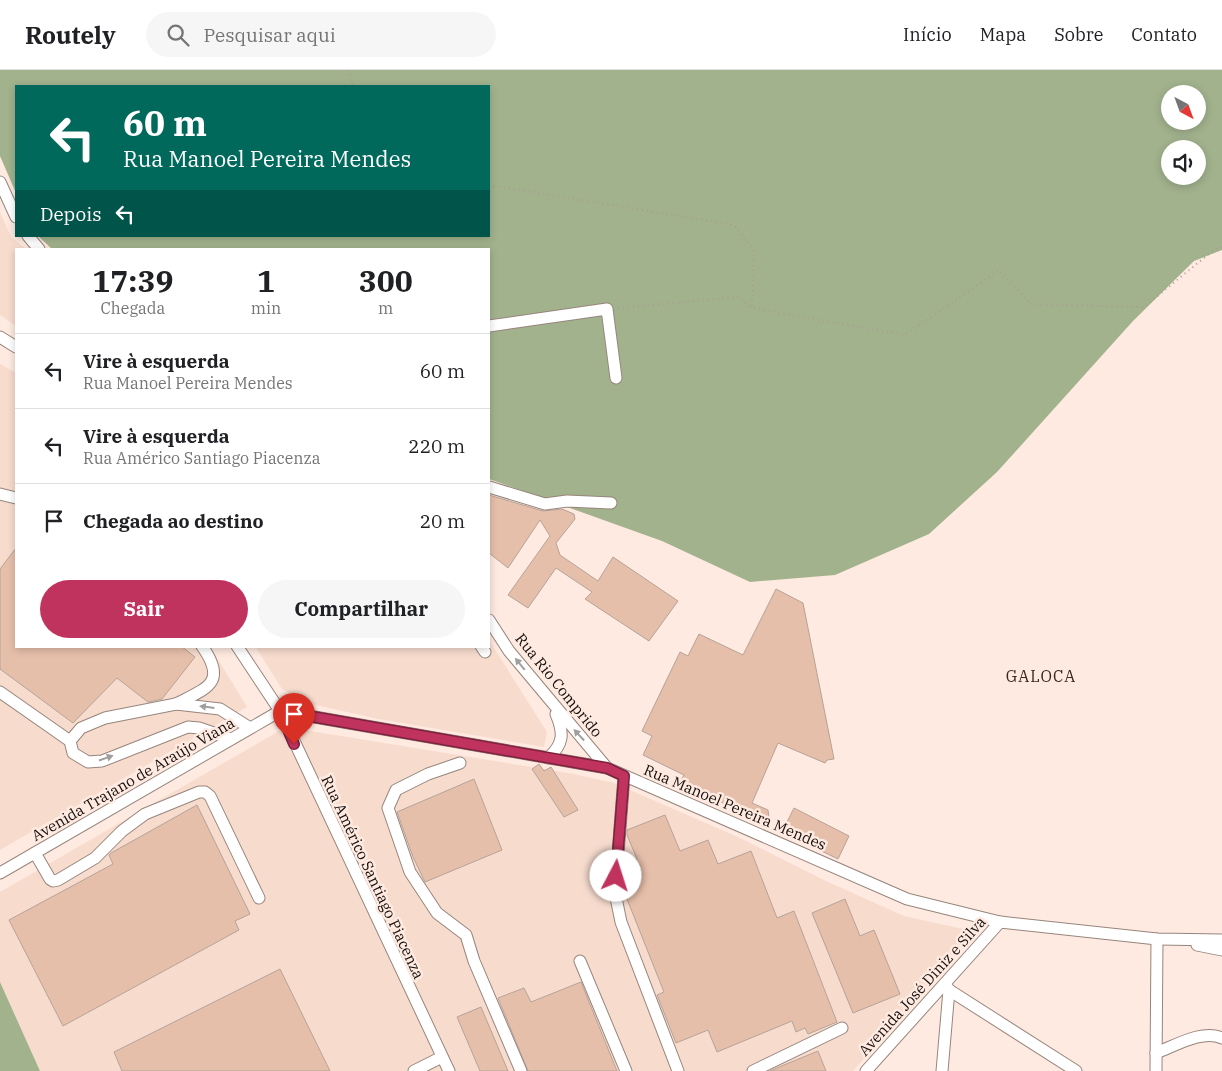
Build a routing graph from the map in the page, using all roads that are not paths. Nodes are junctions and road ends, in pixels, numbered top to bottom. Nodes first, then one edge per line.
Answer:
1 (0, 182) edge
2 (15, 215) edge
3 (29, 237) edge
4 (38, 248) edge
5 (490, 326) edge
6 (0, 337) edge
7 (15, 346) edge
8 (616, 378) dead end
9 (490, 487) edge
10 (0, 494) edge
11 (15, 498) edge
12 (611, 503) dead end
13 (490, 621) edge
14 (203, 648) edge
15 (239, 648) edge
16 (0, 692) edge
17 (551, 702) junction
18 (176, 704) junction
19 (280, 711) junction
20 (250, 728) junction
21 (232, 739) junction
22 (70, 741) junction
23 (548, 758) junction
24 (460, 763) dead end
25 (607, 768) junction
26 (624, 776) junction
27 (34, 853) junction
28 (0, 873) edge
29 (259, 898) dead end
30 (1000, 922) junction
31 (1157, 939) junction
32 (1173, 940) junction
33 (1222, 940) edge
34 (1222, 950) edge
35 (580, 961) dead end
36 (947, 986) junction
37 (842, 1028) dead end
38 (1222, 1038) edge
39 (1156, 1053) junction
40 (442, 1057) junction
41 (414, 1071) edge
42 (448, 1071) edge
43 (521, 1071) edge
44 (626, 1071) edge
45 (678, 1071) edge
46 (753, 1071) edge
47 (866, 1071) edge
48 (942, 1071) edge
49 (1076, 1071) edge
50 (1156, 1071) edge

1 - 2 street
3 - 4 street
5 - 8 street
6 - 7 street
9 - 12 street
10 - 11 street
17 -> 13 street, Rua Rio Comprido
14 - 18 street
15 - 19 street, Rua Américo Santiago Piacenza
16 - 22 street
17 - 23 street
25 -> 17 street, Rua Rio Comprido
20 -> 18 street
18 - 22 street
19 - 20 street, Avenida Trajano de Araújo Viana
19 - 23 street, Rua Manoel Pereira Mendes
19 - 40 street, Rua Américo Santiago Piacenza
20 - 21 street, Avenida Trajano de Araújo Viana
22 -> 21 street
21 - 27 street, Avenida Trajano de Araújo Viana
23 - 25 street, Rua Manoel Pereira Mendes
24 - 43 street
25 - 26 street, Rua Manoel Pereira Mendes
26 - 30 street, Rua Manoel Pereira Mendes
26 - 45 street
27 - 28 street, Avenida Trajano de Araújo Viana
27 - 29 street
30 - 31 street, Rua Manoel Pereira Mendes
30 - 36 street, Avenida José Diniz e Silva
31 - 32 street, Rua Manoel Pereira Mendes
31 - 39 street
32 - 33 street, Rua Manoel Pereira Mendes
32 - 34 street, Rua Manoel Pereira Mendes
35 - 44 street
36 - 47 street, Avenida José Diniz e Silva
36 - 48 street
36 - 49 street
37 - 46 street
38 - 39 street
39 - 50 street
40 - 41 street
40 - 42 street, Rua Américo Santiago Piacenza

